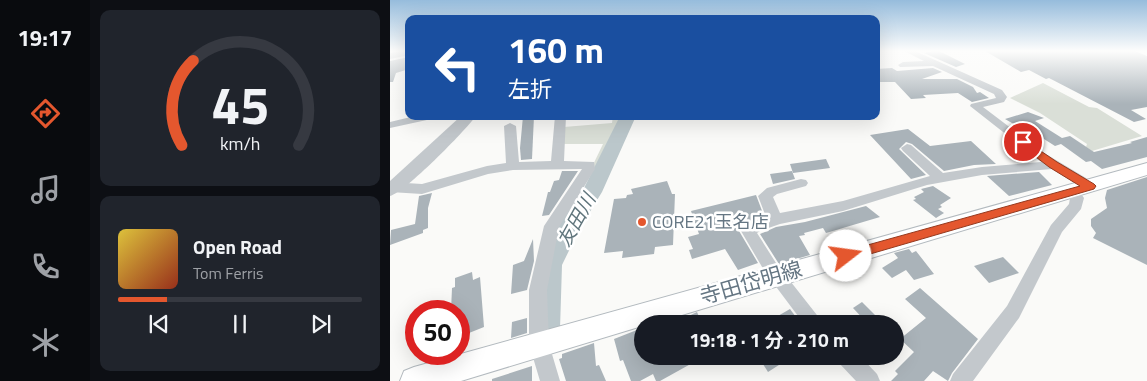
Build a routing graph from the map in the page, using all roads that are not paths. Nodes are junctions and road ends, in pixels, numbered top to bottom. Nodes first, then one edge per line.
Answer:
1 (948, 69) edge
2 (413, 120) edge
3 (466, 120) edge
4 (561, 120) edge
5 (390, 125) edge
6 (510, 126) dead end
7 (907, 148) dead end
8 (557, 165) junction
9 (1053, 165) junction
10 (514, 166) junction
11 (1147, 169) edge
12 (940, 178) junction
13 (801, 183) dead end
14 (391, 188) edge
15 (1081, 189) junction
16 (775, 220) junction
17 (776, 275) junction
18 (808, 315) edge
19 (539, 344) junction
20 (855, 365) edge
21 (414, 381) edge
22 (550, 381) edge
23 (870, 381) edge
24 (960, 381) edge

1 - 9 street
2 - 5 street
3 - 14 street
4 - 8 street
6 - 10 street
7 - 12 street
8 - 10 street
8 - 19 street
9 - 12 street
9 - 15 street
10 - 14 street
11 - 15 main road, 寺田岱明線
12 - 16 street
13 - 16 street
15 - 17 main road, 寺田岱明線
15 - 24 street
16 - 17 street
17 - 18 street
17 - 19 main road, 寺田岱明線
19 - 21 main road, 寺田岱明線
19 - 22 street
20 - 23 street

